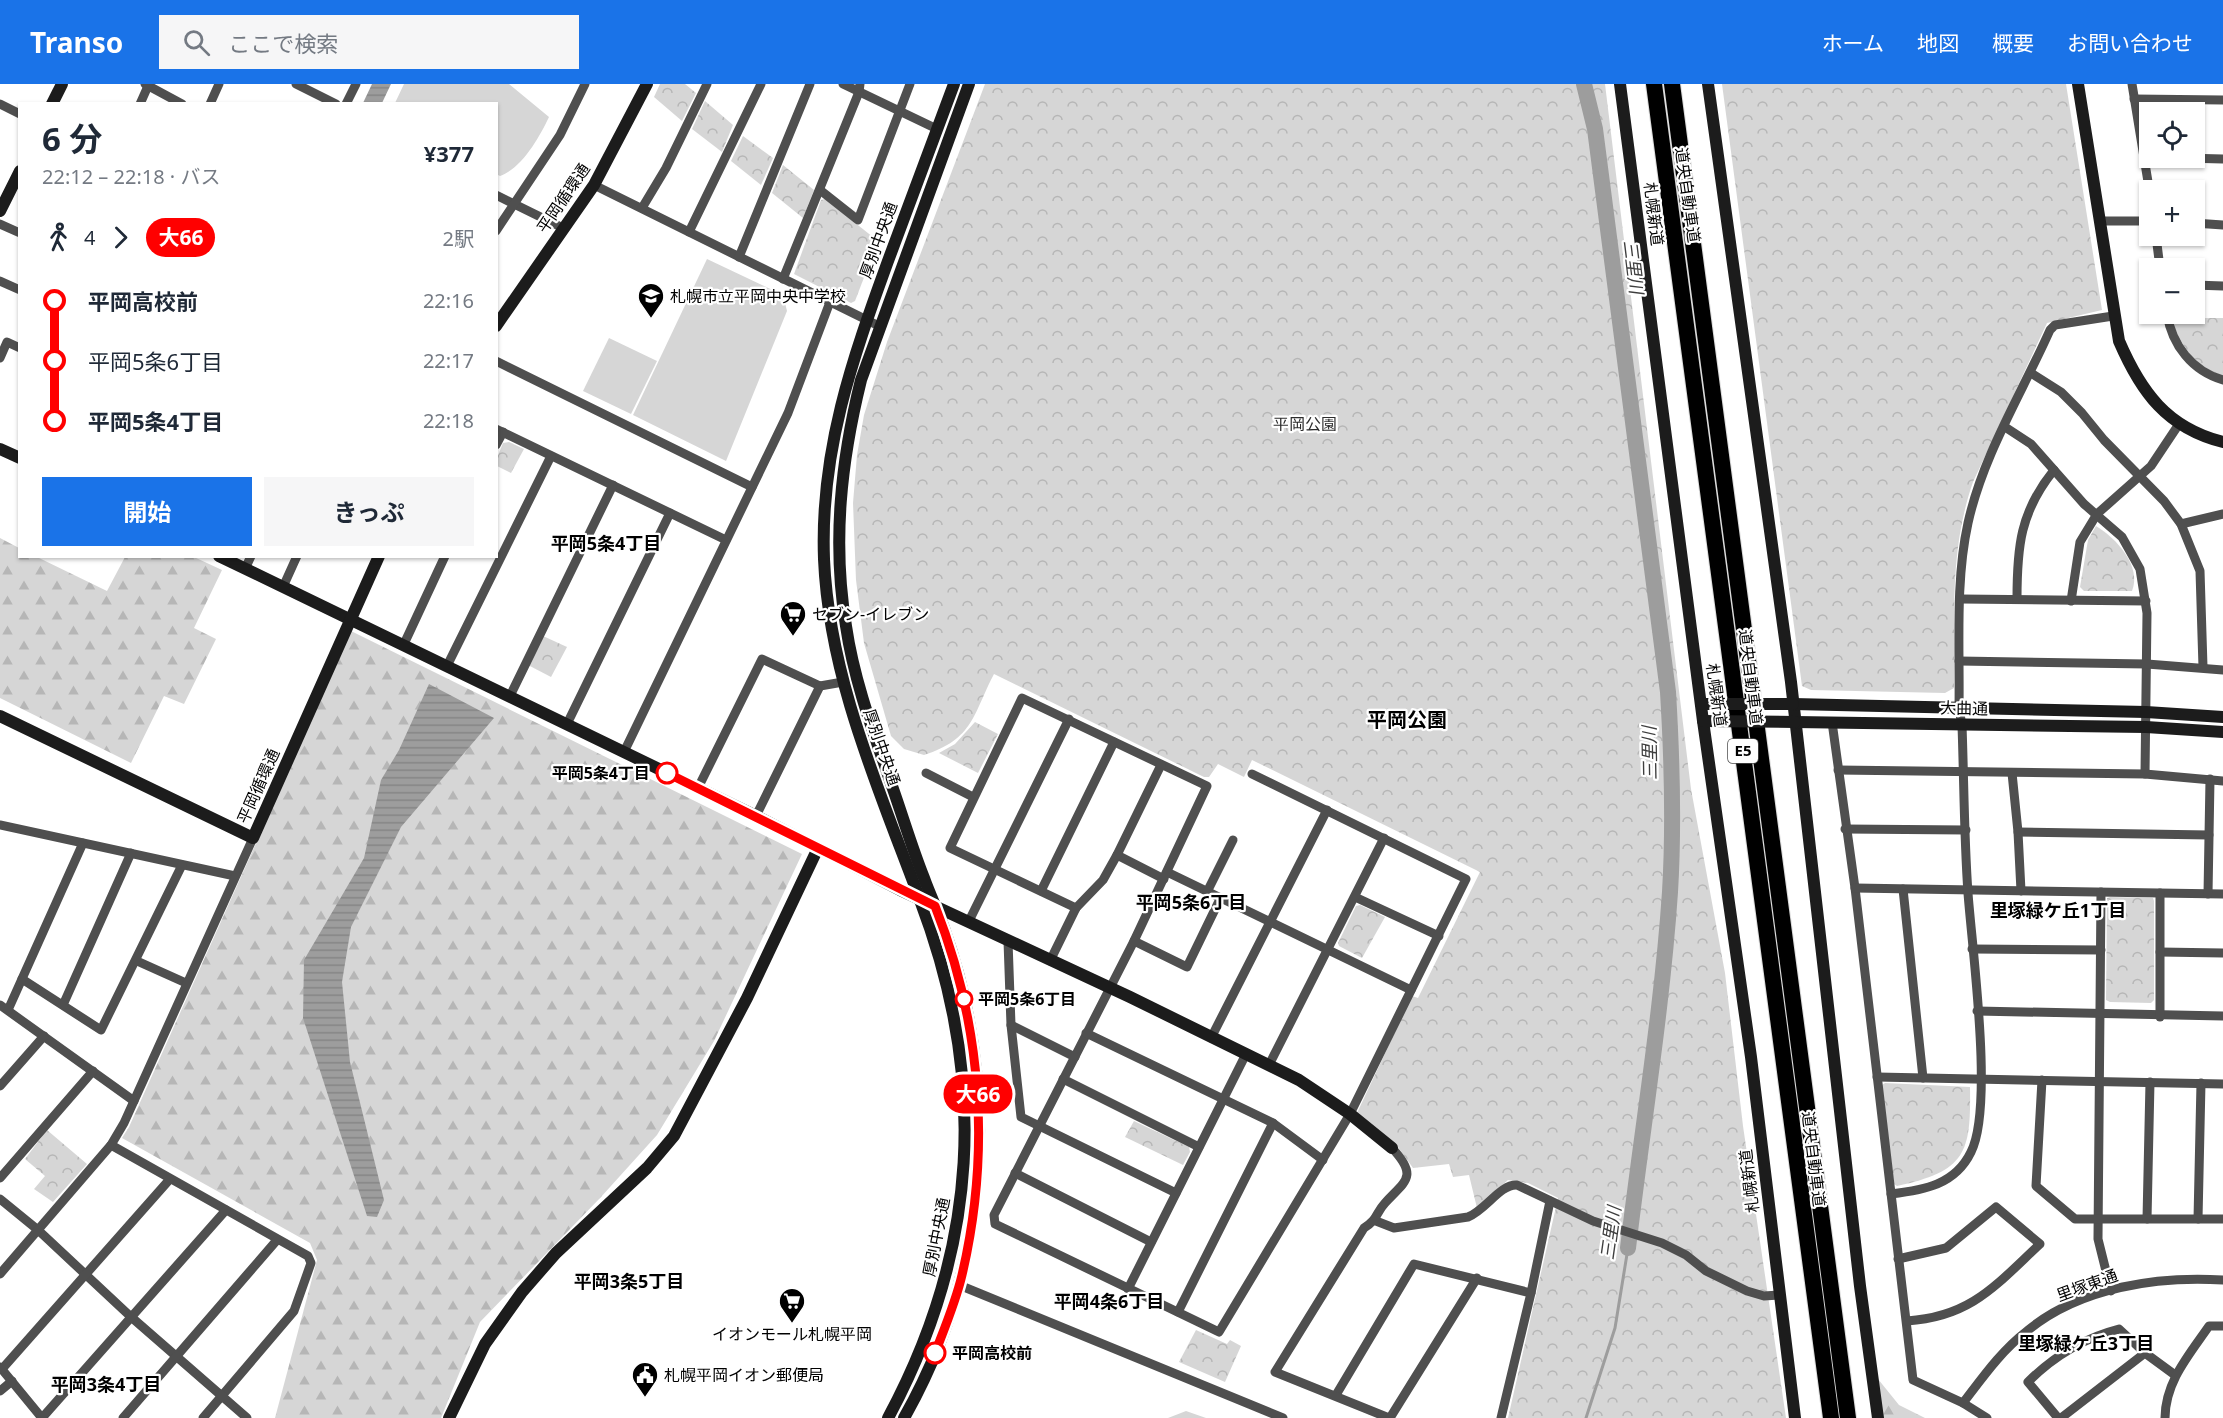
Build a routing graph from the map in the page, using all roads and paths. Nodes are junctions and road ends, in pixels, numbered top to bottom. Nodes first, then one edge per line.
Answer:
1 (62, 84) edge
2 (219, 84) edge
3 (296, 84) edge
4 (356, 84) edge
5 (585, 84) edge
6 (707, 84) edge
7 (761, 84) edge
8 (810, 84) edge
9 (843, 84) edge
10 (910, 84) edge
11 (954, 84) edge
12 (969, 84) edge
13 (1620, 84) edge
14 (1654, 84) edge
15 (1672, 84) edge
16 (1708, 84) edge
17 (2078, 84) edge
18 (2132, 84) edge
19 (147, 85) edge
20 (642, 86) edge
21 (860, 88) edge
22 (2134, 99) junction
23 (2223, 100) edge
24 (53, 102) edge
25 (141, 102) edge
26 (178, 102) edge
27 (211, 102) edge
28 (332, 102) edge
29 (347, 102) edge
30 (0, 104) edge
31 (900, 111) junction
32 (18, 113) edge
33 (2139, 128) edge
34 (936, 129) junction
35 (2205, 159) edge
36 (2223, 159) edge
37 (18, 175) edge
38 (594, 185) junction
39 (820, 190) junction
40 (498, 196) edge
41 (515, 204) junction
42 (642, 208) junction
43 (0, 211) edge
44 (2099, 221) junction
45 (2139, 221) edge
46 (0, 224) edge
47 (2205, 224) edge
48 (2223, 225) edge
49 (498, 228) edge
50 (563, 228) junction
51 (18, 232) edge
52 (689, 232) junction
53 (739, 257) junction
54 (783, 279) junction
55 (0, 281) edge
56 (2205, 285) edge
57 (2223, 286) edge
58 (18, 289) edge
59 (830, 302) junction
60 (2113, 316) junction
61 (867, 319) junction
62 (498, 323) edge
63 (2171, 324) edge
64 (879, 326) junction
65 (18, 347) edge
66 (0, 358) edge
67 (498, 362) edge
68 (2031, 372) junction
69 (2223, 380) edge
70 (2179, 424) junction
71 (2005, 427) junction
72 (500, 430) edge
73 (2223, 442) edge
74 (0, 449) edge
75 (551, 456) junction
76 (18, 457) edge
77 (2054, 470) junction
78 (2140, 477) junction
79 (613, 485) junction
80 (752, 486) junction
81 (670, 513) junction
82 (2097, 514) junction
83 (2223, 514) edge
84 (2181, 524) junction
85 (726, 540) junction
86 (223, 558) edge
87 (250, 558) edge
88 (296, 558) edge
89 (378, 558) edge
90 (444, 558) edge
91 (245, 569) junction
92 (283, 587) junction
93 (1962, 599) junction
94 (2017, 599) junction
95 (2071, 600) junction
96 (2146, 601) junction
97 (350, 618) junction
98 (404, 644) junction
99 (1959, 661) junction
100 (2148, 664) junction
101 (447, 666) junction
102 (2203, 667) junction
103 (2223, 670) edge
104 (843, 682) junction
105 (820, 686) junction
106 (510, 696) junction
107 (1701, 704) junction
108 (1793, 704) junction
109 (1959, 709) junction
110 (2146, 712) junction
111 (0, 716) edge
112 (2223, 717) edge
113 (1069, 719) junction
114 (1703, 721) junction
115 (1795, 722) junction
116 (1832, 722) junction
117 (567, 724) junction
118 (1962, 725) junction
119 (2146, 727) junction
120 (2223, 732) edge
121 (1114, 742) junction
122 (624, 752) junction
123 (1161, 765) junction
124 (1838, 770) junction
125 (1964, 772) junction
126 (926, 773) dead end
127 (2012, 773) junction
128 (1252, 774) dead end
129 (2145, 774) junction
130 (2210, 779) junction
131 (2223, 781) edge
132 (698, 788) junction
133 (973, 797) junction
134 (1327, 810) junction
135 (756, 816) junction
136 (0, 825) edge
137 (1845, 829) junction
138 (1966, 830) junction
139 (2018, 832) junction
140 (2209, 835) junction
141 (253, 838) junction
142 (1384, 838) junction
143 (1233, 840) dead end
144 (82, 843) junction
145 (818, 849) junction
146 (131, 853) junction
147 (1118, 855) junction
148 (182, 865) junction
149 (995, 870) junction
150 (235, 876) junction
151 (1166, 876) junction
152 (1855, 888) junction
153 (1904, 889) junction
154 (1968, 890) junction
155 (1041, 891) junction
156 (2021, 891) junction
157 (1207, 892) junction
158 (2101, 892) junction
159 (2160, 893) junction
160 (2208, 894) junction
161 (2223, 894) edge
162 (1355, 897) junction
163 (920, 899) junction
164 (1220, 899) junction
165 (935, 906) junction
166 (1076, 908) junction
167 (969, 921) junction
168 (1270, 922) junction
169 (1439, 936) junction
170 (1008, 941) junction
171 (1134, 941) junction
172 (1972, 949) junction
173 (1328, 950) junction
174 (2101, 950) junction
175 (2160, 952) junction
176 (2223, 953) edge
177 (137, 961) junction
178 (1050, 961) junction
179 (22, 979) junction
180 (186, 983) junction
181 (1108, 988) junction
182 (1411, 990) junction
183 (63, 1005) junction
184 (4, 1008) edge
185 (1977, 1011) junction
186 (2100, 1014) junction
187 (2160, 1017) junction
188 (2223, 1017) edge
189 (1011, 1025) junction
190 (1086, 1033) junction
191 (44, 1036) junction
192 (1211, 1038) junction
193 (1246, 1053) junction
194 (1075, 1057) junction
195 (1269, 1065) junction
196 (93, 1071) junction
197 (1876, 1077) junction
198 (1923, 1078) junction
199 (1063, 1079) junction
200 (1980, 1080) junction
201 (2042, 1080) junction
202 (2100, 1082) junction
203 (2150, 1082) junction
204 (2201, 1083) junction
205 (2223, 1084) edge
206 (0, 1086) edge
207 (1223, 1099) junction
208 (134, 1101) junction
209 (1350, 1114) junction
210 (1272, 1123) junction
211 (1039, 1126) junction
212 (111, 1145) junction
213 (1199, 1147) junction
214 (1392, 1148) joint
215 (1323, 1160) junction
216 (1015, 1173) junction
217 (0, 1178) edge
218 (170, 1179) junction
219 (1176, 1193) junction
220 (1891, 1194) junction
221 (0, 1198) edge
222 (1550, 1201) junction
223 (226, 1210) junction
224 (2147, 1219) junction
225 (2198, 1219) junction
226 (2097, 1220) junction
227 (2223, 1220) edge
228 (1376, 1221) junction
229 (38, 1230) junction
230 (277, 1240) junction
231 (1151, 1242) junction
232 (1898, 1259) junction
233 (0, 1274) edge
234 (87, 1275) junction
235 (1477, 1278) junction
236 (2223, 1280) edge
237 (959, 1285) junction
238 (1128, 1289) junction
239 (2111, 1291) junction
240 (1531, 1293) junction
241 (1779, 1295) junction
242 (1178, 1312) junction
243 (130, 1317) junction
244 (1907, 1321) junction
245 (2223, 1326) edge
246 (2145, 1353) junction
247 (176, 1357) junction
248 (1, 1368) edge
249 (2175, 1375) junction
250 (12, 1381) junction
251 (0, 1391) edge
252 (1336, 1395) junction
253 (222, 1396) junction
254 (1963, 1403) junction
255 (123, 1418) edge
256 (203, 1418) edge
257 (247, 1418) edge
258 (449, 1418) edge
259 (888, 1418) edge
260 (904, 1418) edge
261 (1283, 1418) edge
262 (1390, 1418) edge
263 (1500, 1418) edge
264 (1795, 1418) edge
265 (1831, 1418) edge
266 (1848, 1418) edge
267 (1878, 1418) edge
268 (1987, 1418) edge
269 (2060, 1418) edge
270 (2165, 1418) edge

1 - 24 street
2 - 27 street
3 - 28 street
4 - 29 street
5 - 41 street
6 - 42 street
7 - 52 street
8 - 53 street
9 - 21 street
10 - 31 street
11 - 34 street, 厚別中央通
12 - 64 street, 厚別中央通
13 - 107 street, 札幌新道
14 - 265 highway, 道央自動車道 / E5
15 - 266 highway, 道央自動車道 / E5
16 - 108 street
17 - 44 street
18 - 22 street
19 - 25 street
19 - 26 street
20 - 38 street, 平岡循環通
21 - 31 street
21 - 39 street
22 - 23 street
22 - 33 street
30 - 32 street
31 - 34 street
31 - 39 street
34 - 61 street, 厚別中央通
35 - 36 street
37 - 43 street
38 - 42 street
38 - 50 street, 平岡循環通
39 - 54 street
40 - 41 street
41 - 49 street
41 - 50 street
42 - 52 street
44 - 45 street
44 - 60 street
46 - 51 street
47 - 48 street
50 - 62 street, 平岡循環通
52 - 53 street
53 - 54 street
54 - 59 street
55 - 58 street
56 - 57 street
59 - 61 street
59 - 80 street
60 - 68 street
60 - 70 street
61 - 64 street
61 - 104 street, 厚別中央通
63 - 69 street
64 - 165 street, 厚別中央通
65 - 66 street
67 - 80 street
68 - 71 street
68 - 78 street
70 - 73 street
70 - 78 street
71 - 77 street
71 - 93 street
72 - 75 street
74 - 76 street
75 - 79 street
75 - 101 street
77 - 82 street
77 - 94 street
78 - 82 street
78 - 84 street
79 - 81 street
79 - 106 street
80 - 85 street
81 - 85 street
81 - 117 street
82 - 95 street
82 - 96 street
83 - 84 street
84 - 102 street
85 - 122 street
86 - 91 street
87 - 91 street
88 - 92 street
89 - 97 street, 平岡循環通
90 - 98 street
91 - 92 street
92 - 97 street
93 - 94 street
93 - 99 street
94 - 95 street
95 - 96 street
96 - 100 street
97 - 98 street
97 - 141 street, 平岡循環通
98 - 101 street
99 - 100 street
99 - 109 street
100 - 102 street
100 - 110 street
101 - 106 street
102 - 103 street
104 - 105 street
104 - 163 street, 厚別中央通
105 - 132 street
105 - 135 street
106 - 117 street
107 - 108 street, 大曲通, bridge
107 - 114 street, 札幌新道
108 - 109 street, 大曲通
108 - 115 street
109 - 110 street, 大曲通
109 - 118 street
110 - 112 street, 大曲通
110 - 119 street
111 - 141 street, 平岡循環通
113 - 121 street
113 - 133 street
113 - 149 street
114 - 115 street, 大曲通, bridge
114 - 241 street, 札幌新道
115 - 116 street, 大曲通
115 - 267 street
116 - 118 street, 大曲通
116 - 124 street
117 - 122 street
118 - 119 street, 大曲通
118 - 125 street
119 - 120 street, 大曲通
119 - 129 street
121 - 123 street
121 - 155 street
122 - 132 street
123 - 147 street
123 - 151 street
124 - 125 street
124 - 137 street
125 - 127 street
125 - 138 street
126 - 133 street
127 - 129 street
127 - 139 street
128 - 134 street
129 - 130 street
130 - 131 street
130 - 140 street
132 - 135 street
133 - 149 street
134 - 142 street
134 - 168 street
135 - 145 street
136 - 144 street
137 - 138 street
137 - 152 street
138 - 154 street
139 - 140 street
139 - 156 street
140 - 160 street
141 - 150 street
142 - 162 street
142 - 169 street
143 - 157 street
144 - 146 street
144 - 179 street
145 - 163 street
145 - 258 street
146 - 148 street
146 - 183 street
147 - 151 street
147 - 166 street
148 - 150 street
148 - 177 street
149 - 155 street
149 - 167 street
150 - 180 street
151 - 157 street
151 - 171 street
152 - 153 street
152 - 197 street
153 - 154 street
153 - 198 street
154 - 156 street
154 - 172 street
155 - 166 street
156 - 158 street
157 - 164 street
158 - 159 street
158 - 174 street
159 - 160 street
159 - 175 street
160 - 161 street
162 - 169 street
162 - 173 street
163 - 165 street
163 - 259 street, 厚別中央通
164 - 168 street
164 - 171 street
165 - 167 street
165 - 237 street, 厚別中央通
166 - 178 street
167 - 170 street
168 - 173 street
168 - 192 street
169 - 182 street
170 - 178 street
170 - 189 street
171 - 181 street
172 - 174 street
172 - 185 street
173 - 182 street
173 - 195 street
174 - 186 street
175 - 176 street
175 - 187 street
177 - 180 street
177 - 183 street
178 - 181 street
179 - 183 street
179 - 184 street
180 - 208 street
181 - 190 street
181 - 192 street
182 - 209 street
184 - 191 street
185 - 186 street
185 - 200 street
186 - 187 street
186 - 202 street
187 - 188 street
189 - 194 street
189 - 211 street
190 - 194 street
190 - 207 street
191 - 196 street
191 - 206 street
192 - 193 street
193 - 195 street
193 - 207 street
194 - 199 street
195 - 209 street
196 - 208 street
196 - 217 street
197 - 198 street
197 - 220 street
198 - 200 street
199 - 211 street
199 - 213 street
200 - 201 street
200 - 220 street
201 - 202 street
201 - 226 street
202 - 203 street
202 - 226 street
203 - 204 street
203 - 224 street
204 - 205 street
204 - 225 street
207 - 210 street
207 - 213 street
208 - 212 street
209 - 214 street
209 - 215 street
210 - 215 street
210 - 242 street
211 - 216 street
211 - 219 street
212 - 218 street
212 - 229 street
213 - 219 street
214 - 228 street
215 - 242 street
216 - 231 street
216 - 238 street
218 - 223 street
218 - 234 street
219 - 231 street
220 - 232 street
221 - 229 street
222 - 228 street
222 - 240 street
222 - 241 street
223 - 230 street
223 - 243 street
224 - 225 street
224 - 226 street
225 - 227 street
226 - 239 street
228 - 252 street
229 - 233 street
229 - 234 street
230 - 247 street
230 - 253 street
231 - 238 street
232 - 244 street
232 - 244 street
234 - 243 street
234 - 248 street
235 - 240 street
235 - 252 street
235 - 262 street
236 - 239 street, 里塚東通
237 - 260 street, 厚別中央通
237 - 261 street
238 - 242 street
239 - 254 street, 里塚東通
240 - 263 street
241 - 264 street, 札幌新道
243 - 247 street
243 - 250 street
244 - 254 street
245 - 249 street
246 - 249 street
246 - 269 street
246 - 269 street
247 - 253 street
247 - 255 street
248 - 250 street
249 - 270 street
250 - 251 street
252 - 262 street
253 - 256 street
253 - 257 street
254 - 268 street

